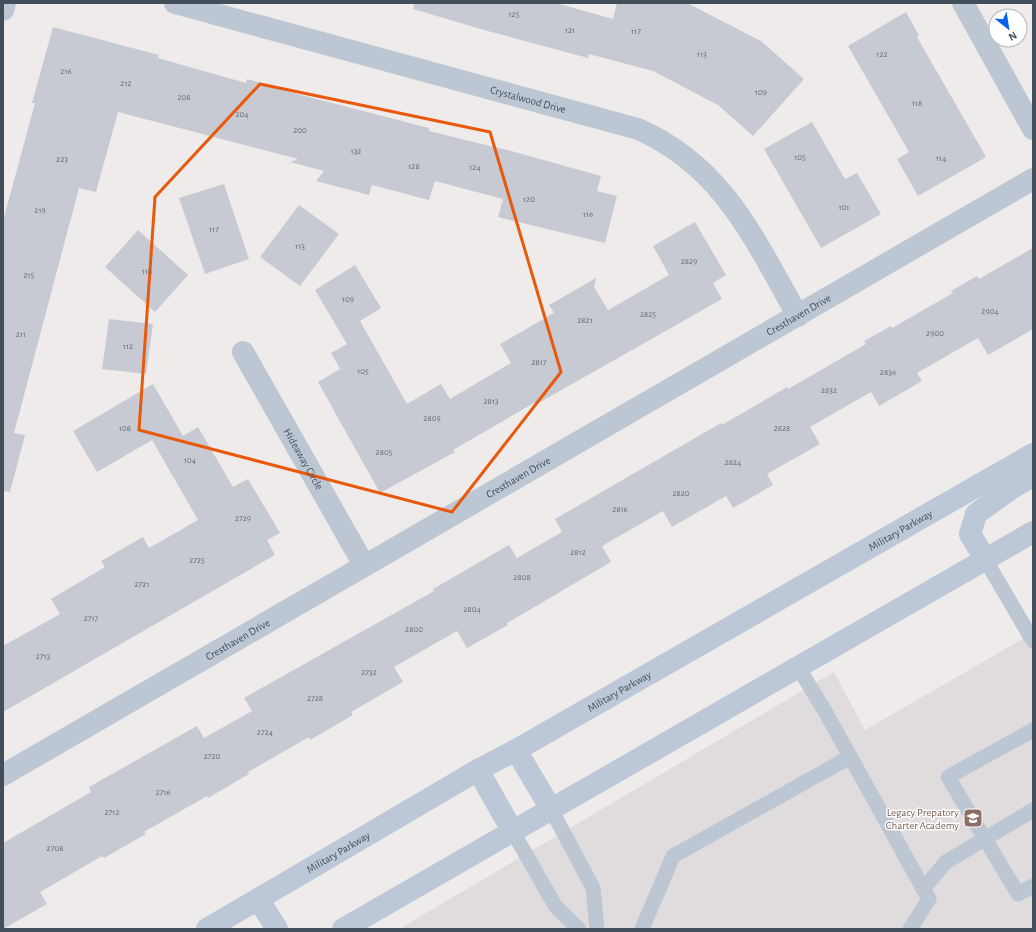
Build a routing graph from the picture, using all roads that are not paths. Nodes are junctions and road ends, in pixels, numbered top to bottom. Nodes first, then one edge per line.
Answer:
1 (5, 3) edge
2 (175, 3) edge
3 (963, 3) edge
4 (3, 10) edge
5 (1033, 129) edge
6 (1033, 179) edge
7 (798, 316) junction
8 (243, 352) dead end
9 (1033, 454) edge
10 (1033, 476) edge
11 (1033, 532) edge
12 (985, 559) junction
13 (364, 565) junction
14 (1033, 641) edge
15 (798, 667) junction
16 (1033, 730) edge
17 (516, 750) junction
18 (850, 758) junction
19 (478, 770) junction
20 (3, 775) edge
21 (551, 809) junction
22 (1033, 810) edge
23 (512, 832) junction
24 (985, 839) junction
25 (1033, 886) edge
26 (923, 889) junction
27 (258, 899) junction
28 (207, 929) edge
29 (277, 929) edge
30 (343, 929) edge
31 (578, 929) edge
32 (596, 929) edge
33 (642, 929) edge
34 (910, 929) edge

1 - 4 street
2 - 7 street, Crystalwood Drive
3 - 5 street
6 - 7 street, Cresthaven Drive
7 - 13 street, Cresthaven Drive
8 - 13 street, Hideaway Circle
9 - 17 main road, Military Parkway
10 - 12 main road
11 - 12 main road
12 - 14 lane
12 - 15 main road
13 - 20 street, Cresthaven Drive
15 - 18 lane
15 - 21 main road
16 - 24 lane
17 - 19 main road, Military Parkway
17 - 21 main road
18 - 26 lane
18 - 33 lane
19 - 23 main road
19 - 27 main road, Military Parkway
21 - 23 main road
21 - 32 lane
22 - 24 lane
23 - 30 main road
23 - 31 lane
24 - 25 lane
24 - 26 lane
26 - 34 lane
27 - 28 main road, Military Parkway
27 - 29 main road

